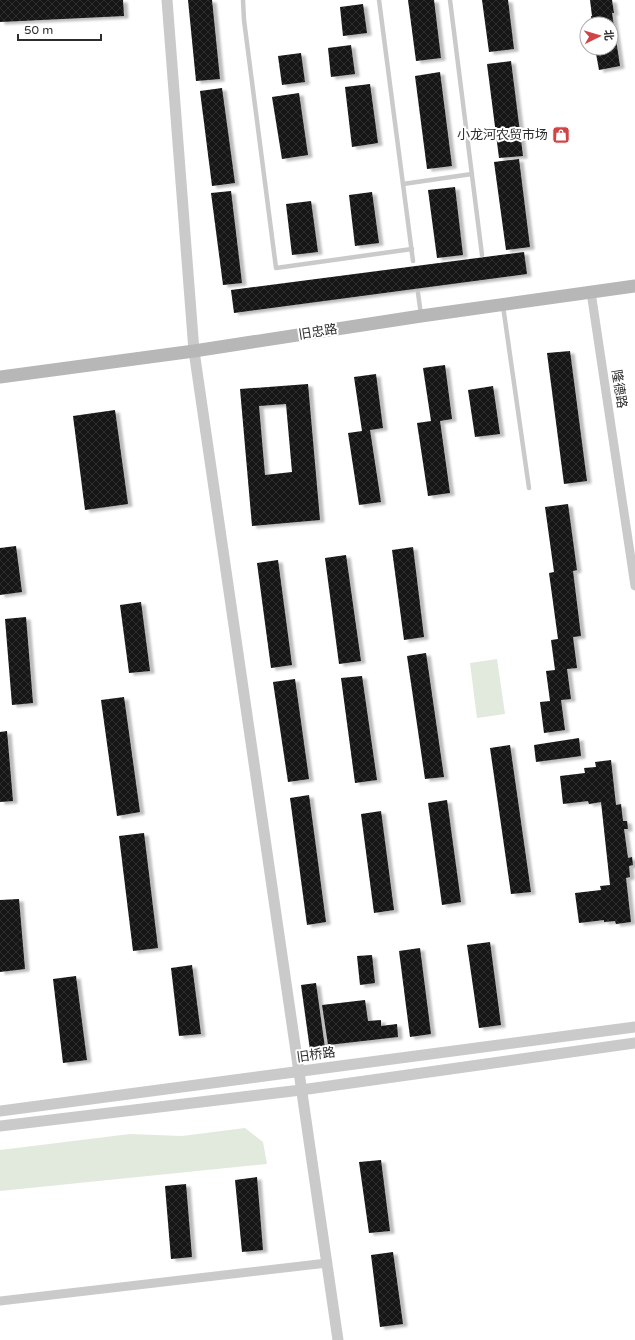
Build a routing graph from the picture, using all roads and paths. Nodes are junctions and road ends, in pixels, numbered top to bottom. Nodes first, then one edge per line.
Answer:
1 (167, 0) edge
2 (243, 0) edge
3 (379, 0) edge
4 (450, 0) edge
5 (472, 174) junction
6 (403, 184) junction
7 (412, 249) junction
8 (482, 255) dead end
9 (413, 261) dead end
10 (635, 286) edge
11 (418, 292) dead end
12 (591, 292) junction
13 (503, 304) junction
14 (421, 316) junction
15 (194, 351) junction
16 (0, 377) edge
17 (529, 488) dead end
18 (635, 586) edge
19 (635, 1027) edge
20 (635, 1043) edge
21 (299, 1072) junction
22 (301, 1090) junction
23 (0, 1111) edge
24 (0, 1126) edge
25 (327, 1263) junction
26 (0, 1301) edge
27 (338, 1340) edge

1 - 15 street
2 - 7 lane
3 - 6 lane
4 - 5 lane
5 - 6 lane
5 - 8 lane
6 - 7 lane
7 - 9 lane
10 - 12 main road, 旧忠路
11 - 14 lane
12 - 13 main road, 旧忠路
12 - 18 street, 隆德路
13 - 14 main road, 旧忠路
13 - 17 lane
14 - 15 main road, 旧忠路
15 - 16 main road, 旧忠路
15 - 21 street
19 - 21 street, 旧桥路
20 - 22 street
21 - 22 street
21 - 23 street, 旧桥路
22 - 24 street
22 - 25 street
25 - 26 street
25 - 27 street

